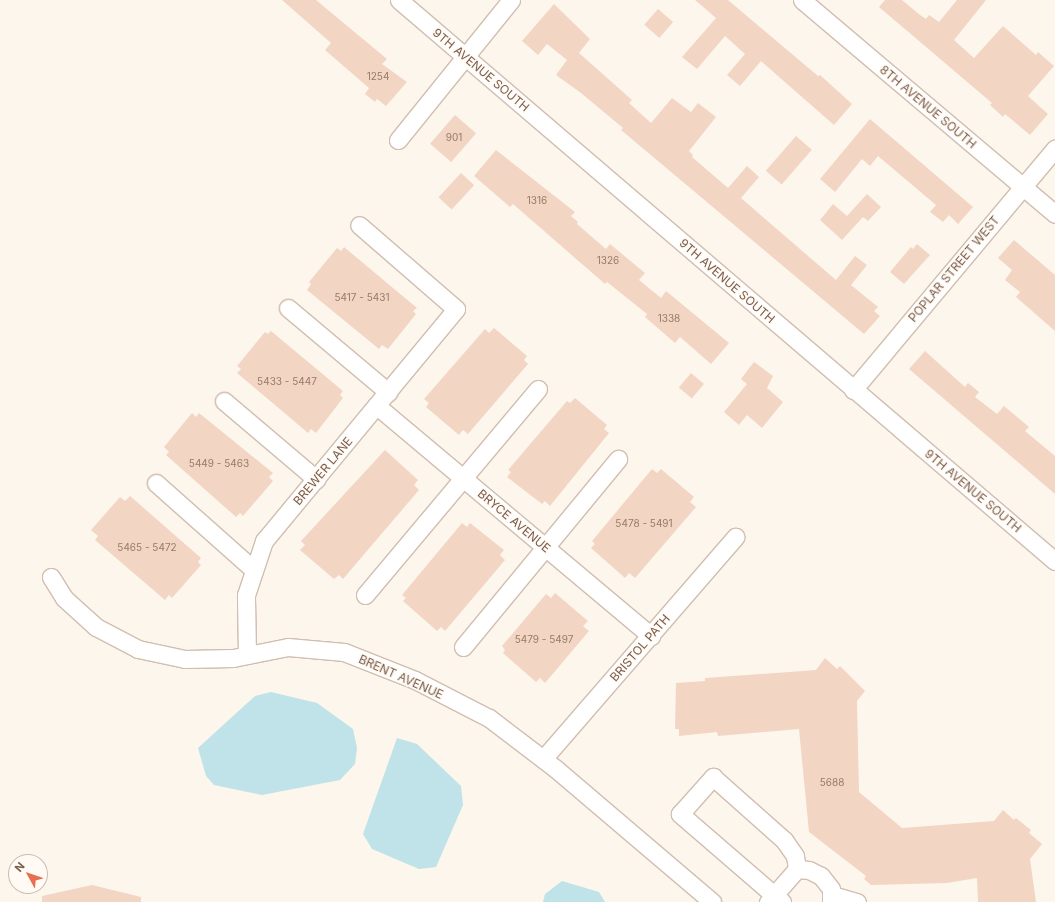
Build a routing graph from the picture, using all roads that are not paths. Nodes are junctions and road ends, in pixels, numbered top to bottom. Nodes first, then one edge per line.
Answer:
1 (399, 0) edge
2 (512, 0) edge
3 (802, 0) edge
4 (466, 56) junction
5 (398, 140) dead end
6 (1055, 148) edge
7 (1023, 187) junction
8 (1055, 214) edge
9 (360, 225) dead end
10 (288, 308) dead end
11 (538, 389) dead end
12 (853, 390) junction
13 (388, 392) junction
14 (224, 401) dead end
15 (377, 406) junction
16 (618, 459) dead end
17 (463, 478) junction
18 (316, 479) junction
19 (156, 483) dead end
20 (735, 537) dead end
21 (546, 548) junction
22 (1055, 561) edge
23 (254, 570) junction
24 (51, 577) dead end
25 (365, 595) dead end
26 (651, 636) junction
27 (464, 648) dead end
28 (247, 655) junction
29 (543, 759) junction
30 (797, 869) junction
31 (832, 898) edge
32 (775, 900) edge
33 (712, 902) edge
34 (857, 902) edge

1 - 4 street, 9TH AVENUE SOUTH
2 - 4 street
3 - 7 street, 8TH AVENUE SOUTH
4 - 5 street
4 - 12 street, 9TH AVENUE SOUTH
6 - 7 street, POPLAR STREET WEST
7 - 8 street, 8TH AVENUE SOUTH
7 - 12 street, POPLAR STREET WEST
9 - 13 street, BREWER LANE
10 - 13 street
11 - 17 street
12 - 22 street, 9TH AVENUE SOUTH
13 - 15 street, BREWER LANE
14 - 18 street
15 - 17 street, BRYCE AVENUE
15 - 18 street, BREWER LANE
16 - 21 street
17 - 21 street, BRYCE AVENUE
17 - 25 street
18 - 23 street, BREWER LANE
19 - 23 street
20 - 26 street, BRISTOL PATH
21 - 26 street, BRYCE AVENUE
21 - 27 street
23 - 28 street, BREWER LANE
24 - 28 street, BRENT AVENUE
26 - 29 street, BRISTOL PATH
28 - 29 street, BRENT AVENUE
29 - 33 street, BRENT AVENUE
30 - 31 street
30 - 32 street
30 - 32 street
31 - 34 street

